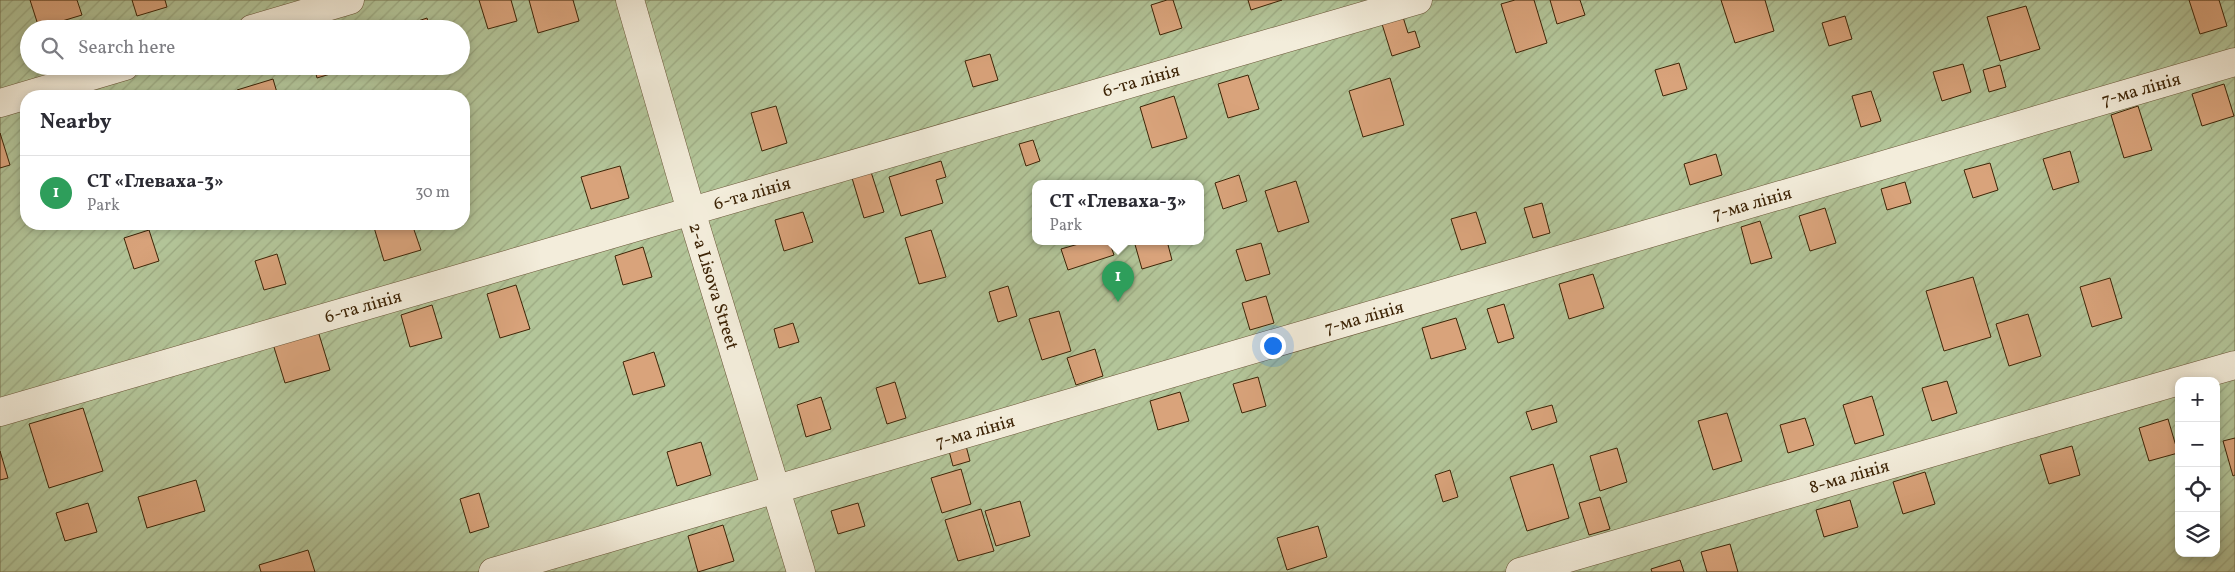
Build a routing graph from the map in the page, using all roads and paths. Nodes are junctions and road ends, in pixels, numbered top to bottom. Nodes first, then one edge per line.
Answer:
1 (350, 0) edge
2 (630, 0) edge
3 (1418, 0) edge
4 (282, 20) edge
5 (2235, 62) edge
6 (95, 75) edge
7 (44, 90) edge
8 (20, 97) edge
9 (0, 103) edge
10 (691, 211) junction
11 (2235, 365) edge
12 (2193, 377) edge
13 (2175, 382) edge
14 (0, 412) edge
15 (777, 489) junction
16 (493, 572) edge
17 (801, 572) edge
18 (1520, 572) edge

1 - 4 street
2 - 10 street, 2-a Lisova Street
3 - 10 street, 6-та лінія
5 - 15 street, 7-ма лінія
6 - 7 street
8 - 9 street
10 - 14 street, 6-та лінія
10 - 15 street, 2-a Lisova Street
11 - 12 street, 8-ма лінія
13 - 18 street, 8-ма лінія
15 - 16 street, 7-ма лінія
15 - 17 street, 2-a Lisova Street

